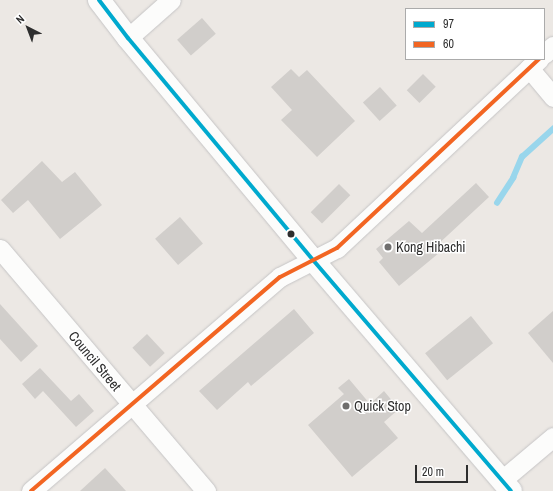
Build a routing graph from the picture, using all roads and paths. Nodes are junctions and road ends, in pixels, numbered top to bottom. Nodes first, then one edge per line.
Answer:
1 (99, 0) edge
2 (171, 0) edge
3 (128, 38) junction
4 (553, 46) edge
5 (545, 53) edge
6 (534, 64) edge
7 (553, 97) edge
8 (0, 249) edge
9 (313, 260) junction
10 (133, 405) junction
11 (553, 436) edge
12 (507, 486) edge
13 (31, 491) edge
14 (206, 491) edge

1 - 3 main road
2 - 3 street
3 - 9 main road
4 - 5 street
6 - 7 street
6 - 9 street
8 - 10 street, Council Street
9 - 10 street
9 - 12 main road
10 - 13 street
10 - 14 street, Council Street
11 - 12 street

